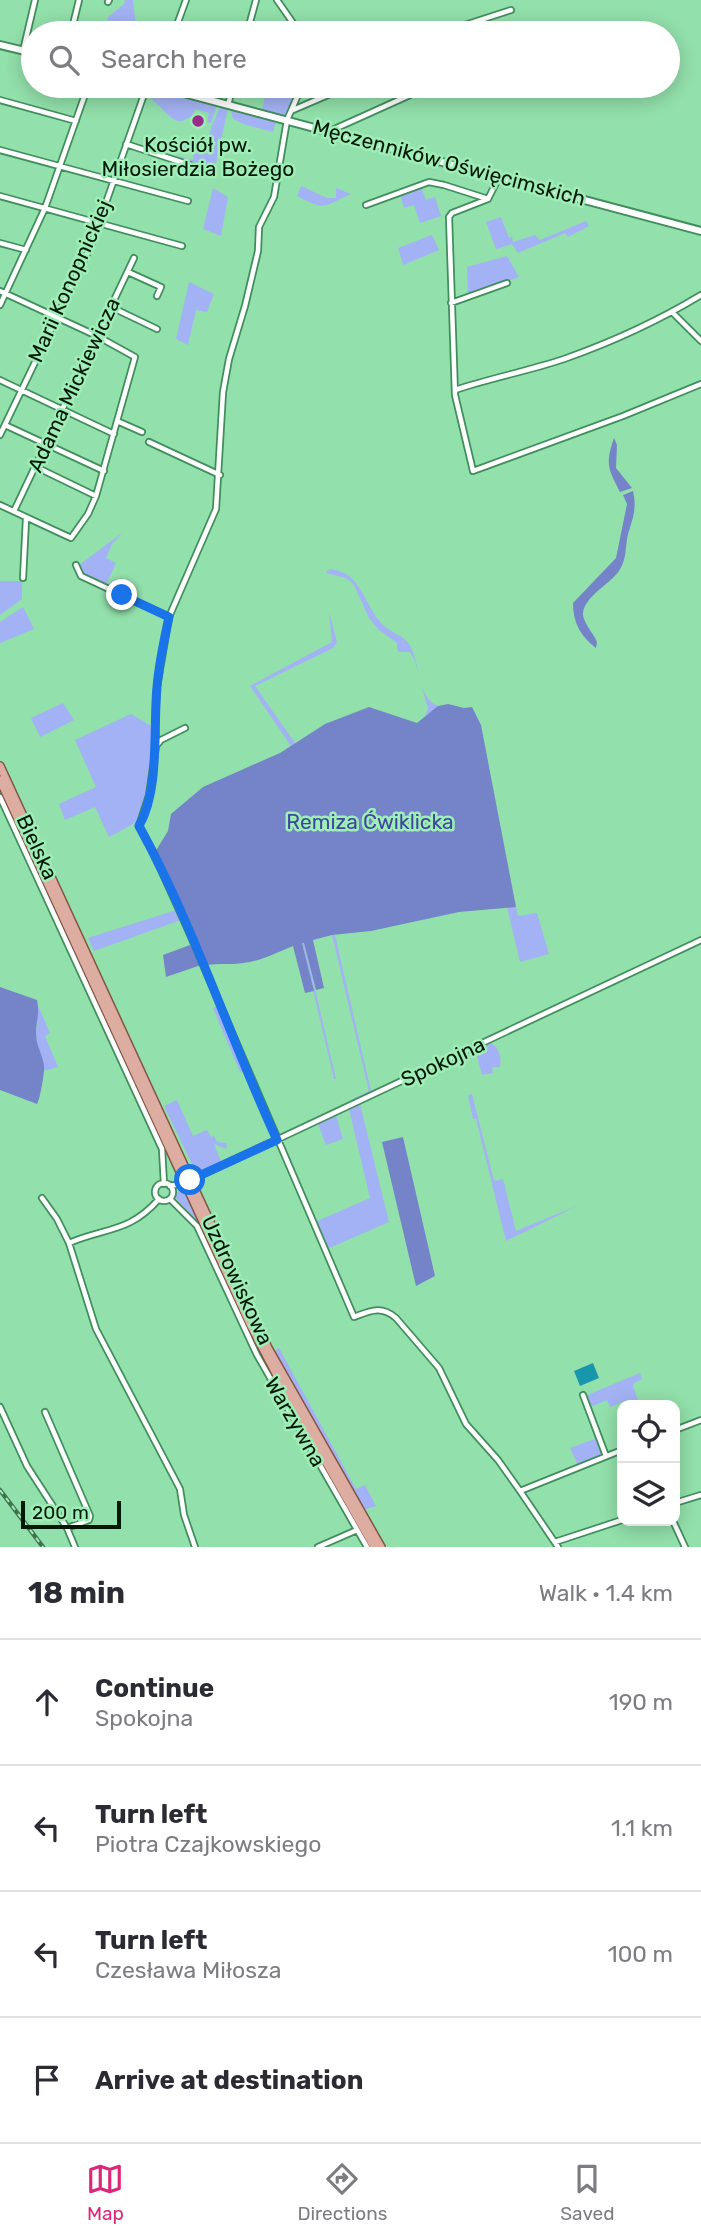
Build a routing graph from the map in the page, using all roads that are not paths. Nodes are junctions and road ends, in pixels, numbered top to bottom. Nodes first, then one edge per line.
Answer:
1 (35, 0) edge
2 (79, 0) edge
3 (186, 0) edge
4 (256, 0) edge
5 (277, 0) edge
6 (511, 10) dead end
7 (30, 21) edge
8 (74, 21) edge
9 (178, 21) edge
10 (250, 21) edge
11 (292, 21) edge
12 (477, 21) edge
13 (0, 45) edge
14 (21, 50) edge
15 (84, 98) edge
16 (143, 98) edge
17 (204, 98) edge
18 (230, 98) edge
19 (298, 98) edge
20 (321, 98) edge
21 (401, 98) edge
22 (0, 100) edge
23 (228, 105) junction
24 (293, 110) junction
25 (287, 120) junction
26 (76, 121) junction
27 (330, 131) junction
28 (126, 144) junction
29 (0, 150) edge
30 (60, 166) junction
31 (202, 169) dead end
32 (500, 176) junction
33 (113, 181) junction
34 (0, 196) edge
35 (488, 199) junction
36 (188, 201) dead end
37 (366, 205) dead end
38 (45, 208) junction
39 (98, 223) junction
40 (701, 231) edge
41 (0, 243) edge
42 (183, 246) dead end
43 (27, 250) junction
44 (134, 258) dead end
45 (128, 272) junction
46 (507, 283) dead end
47 (3, 292) edge
48 (701, 295) edge
49 (157, 296) dead end
50 (452, 303) junction
51 (0, 305) edge
52 (111, 307) junction
53 (672, 312) junction
54 (56, 317) junction
55 (157, 329) dead end
56 (97, 336) junction
57 (701, 341) edge
58 (0, 380) edge
59 (701, 384) edge
60 (22, 390) junction
61 (455, 390) junction
62 (63, 410) junction
63 (117, 421) junction
64 (5, 425) junction
65 (142, 432) dead end
66 (114, 434) junction
67 (0, 435) edge
68 (149, 442) dead end
69 (47, 444) junction
70 (36, 467) junction
71 (104, 471) junction
72 (219, 475) junction
73 (96, 496) junction
74 (0, 505) edge
75 (14, 512) junction
76 (26, 519) junction
77 (76, 565) dead end
78 (23, 578) dead end
79 (169, 617) junction
80 (185, 728) dead end
81 (156, 746) junction
82 (0, 766) edge
83 (0, 780) edge
84 (0, 797) edge
85 (58, 907) junction
86 (57, 919) junction
87 (72, 930) junction
88 (701, 940) edge
89 (277, 1140) junction
90 (188, 1182) junction
91 (167, 1185) junction
92 (172, 1196) junction
93 (42, 1198) dead end
94 (159, 1199) junction
95 (69, 1243) junction
96 (583, 1395) dead end
97 (0, 1407) edge
98 (45, 1412) dead end
99 (701, 1420) edge
100 (680, 1428) edge
101 (617, 1452) edge
102 (606, 1456) junction
103 (520, 1491) junction
104 (701, 1494) edge
105 (680, 1501) edge
106 (617, 1522) edge
107 (675, 1526) edge
108 (67, 1528) junction
109 (357, 1531) junction
110 (556, 1545) edge
111 (75, 1547) edge
112 (195, 1547) edge
113 (318, 1547) edge
114 (367, 1547) edge
115 (374, 1547) edge
116 (381, 1547) edge
117 (685, 1547) edge

1 - 7 street
2 - 8 street
3 - 9 street
4 - 10 street
5 - 11 street
6 - 12 street
13 - 14 main road
15 - 26 street
16 - 28 street, Marii Konopnickiej
17 - 23 main road, Męczenników Oświęcimskich
18 - 23 street
19 - 24 street
20 - 24 street
21 - 27 street
22 - 26 street
23 - 25 main road, Męczenników Oświęcimskich
24 - 25 street
25 - 27 main road, Męczenników Oświęcimskich
25 - 72 street
26 - 30 street
27 - 32 main road, Męczenników Oświęcimskich
28 - 31 street
28 - 33 street, Marii Konopnickiej
29 - 30 street
30 - 33 street
30 - 38 street
32 - 35 street
32 - 40 main road, Męczenników Oświęcimskich
33 - 36 street
33 - 39 street, Marii Konopnickiej
34 - 38 street
35 - 37 street
35 - 50 street
38 - 39 street
38 - 43 street
39 - 42 street
39 - 54 street, Marii Konopnickiej
41 - 43 street
43 - 47 street
44 - 45 street, Adama Mickiewicza
45 - 49 street
45 - 52 street, Adama Mickiewicza
46 - 50 street
47 - 51 street
47 - 54 street
48 - 53 street
50 - 61 street
52 - 55 street
52 - 56 street, Adama Mickiewicza
53 - 57 street
53 - 61 street
54 - 56 street
54 - 60 street, Marii Konopnickiej
56 - 62 street, Adama Mickiewicza
56 - 63 street
58 - 60 street
59 - 61 street
60 - 62 street
60 - 64 street, Marii Konopnickiej
62 - 66 street
62 - 69 street, Adama Mickiewicza
63 - 65 street
63 - 66 street
64 - 67 street, Marii Konopnickiej
64 - 69 street
66 - 71 street
68 - 72 street
69 - 70 street, Adama Mickiewicza
69 - 71 street
70 - 73 street
70 - 75 street, Adama Mickiewicza
71 - 73 street
72 - 79 street
73 - 76 street
74 - 75 street
75 - 76 street
76 - 78 street
77 - 79 street
79 - 81 street
80 - 81 street
81 - 89 street
82 - 87 main road, Bielska
83 - 85 main road, Bielska
84 - 86 street
85 - 86 main road
85 - 87 main road, Bielska
86 - 91 street
87 - 90 main road, Uzdrowiskowa
87 - 90 main road, Uzdrowiskowa
88 - 89 street, Spokojna
89 - 90 street, Spokojna
89 - 103 street
90 - 91 street
90 - 92 street
90 - 115 main road, Uzdrowiskowa
90 - 116 main road, Uzdrowiskowa
91 - 92 street
91 - 94 street
92 - 94 street
92 - 109 street, Warzywna
93 - 95 street
94 - 95 street
95 - 112 street
96 - 102 street
97 - 108 street
98 - 108 street
99 - 100 street
101 - 102 street
102 - 103 street
103 - 110 street
104 - 105 street
106 - 110 street
107 - 117 street
108 - 111 street
109 - 113 street
109 - 114 street, Warzywna

